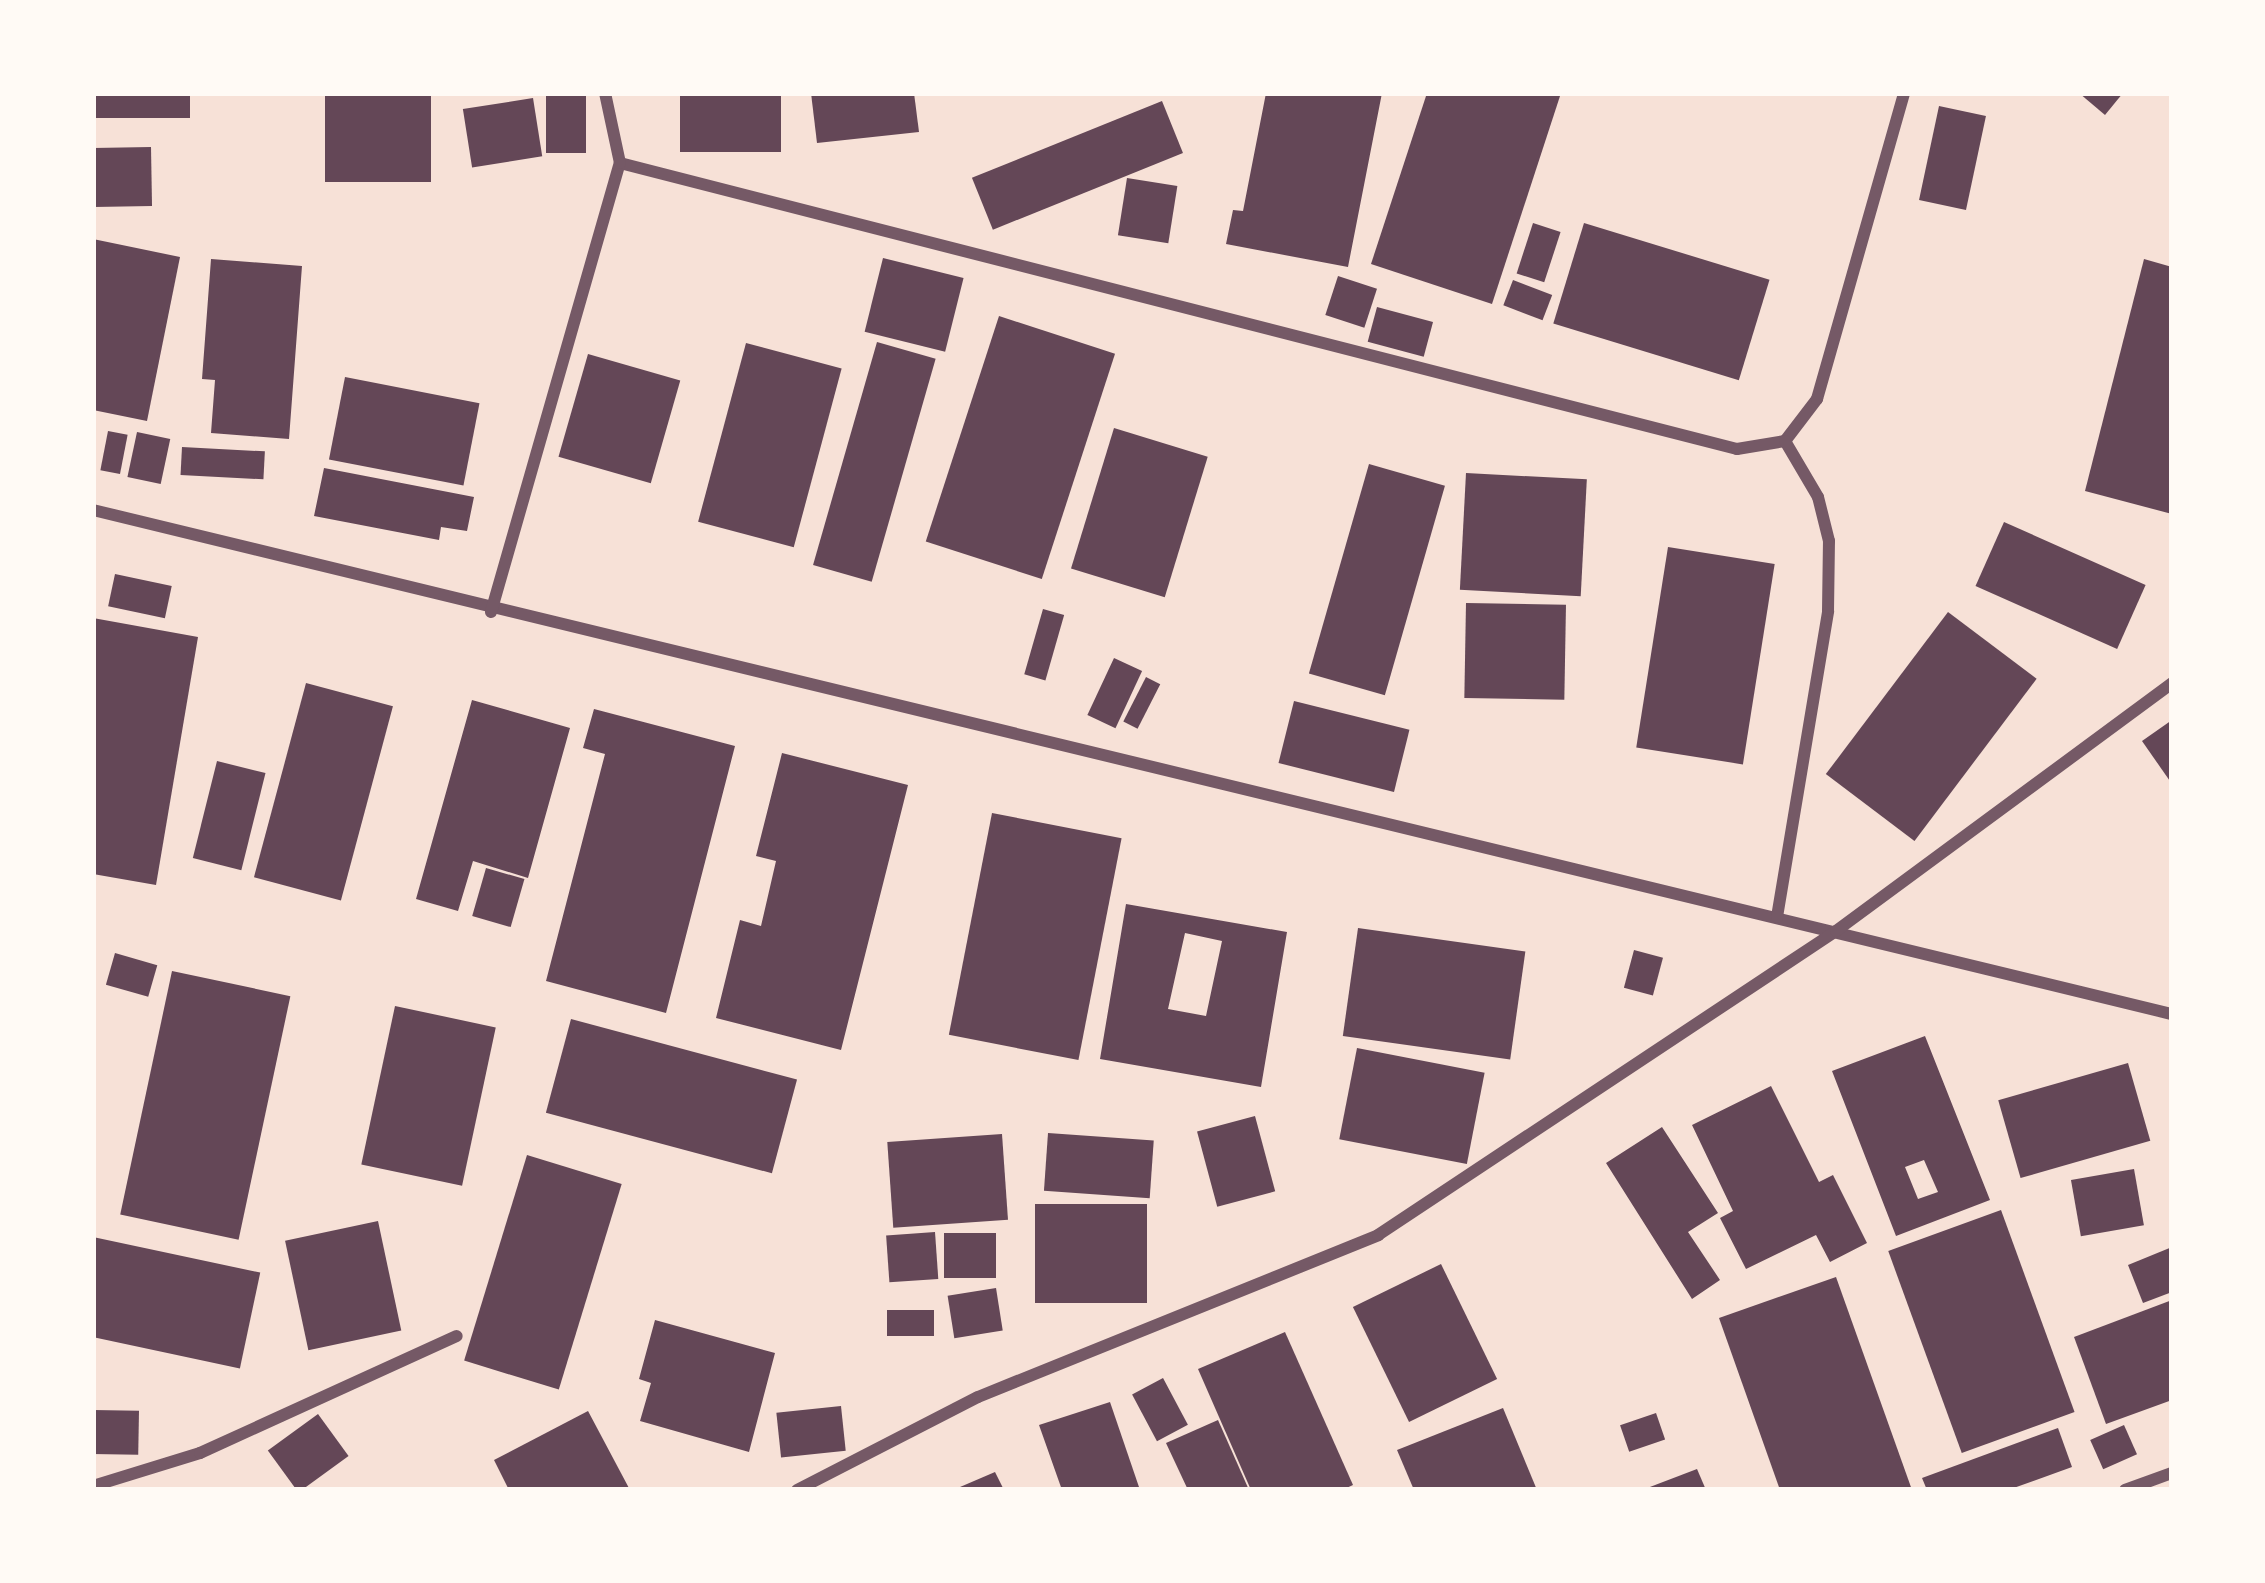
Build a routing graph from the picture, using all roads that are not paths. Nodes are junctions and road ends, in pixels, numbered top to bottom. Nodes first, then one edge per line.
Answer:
1 (605, 93) edge
2 (1904, 93) edge
3 (620, 163) junction
4 (1785, 441) junction
5 (93, 510) edge
6 (491, 612) junction
7 (2172, 683) edge
8 (1777, 917) junction
9 (1835, 931) junction
10 (2172, 1014) edge
11 (457, 1336) dead end
12 (2172, 1473) edge
13 (93, 1486) edge
14 (797, 1490) edge
15 (2125, 1490) edge

1 - 3 street
2 - 4 street
3 - 4 street
3 - 6 street
4 - 8 street
5 - 6 street
6 - 8 street
7 - 9 street
8 - 9 street
9 - 10 street
9 - 14 street
11 - 13 street
12 - 15 street

